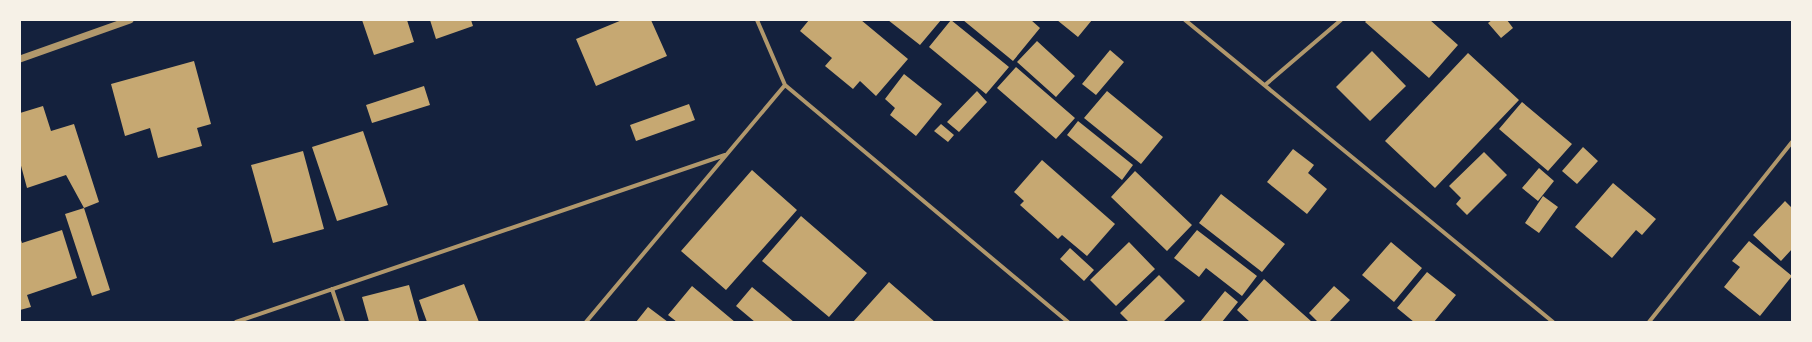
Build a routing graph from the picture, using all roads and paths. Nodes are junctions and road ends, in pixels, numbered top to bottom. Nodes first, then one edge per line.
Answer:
1 (130, 20) edge
2 (757, 20) edge
3 (1185, 20) edge
4 (1341, 20) edge
5 (20, 59) edge
6 (785, 85) junction
7 (1265, 86) junction
8 (1792, 142) edge
9 (725, 155) junction
10 (332, 289) junction
11 (236, 322) edge
12 (343, 322) edge
13 (586, 322) edge
14 (1068, 322) edge
15 (1553, 322) edge
16 (1649, 322) edge

1 - 5 street
2 - 6 street
3 - 7 street
4 - 7 street
6 - 9 street
6 - 14 street
7 - 15 street
8 - 16 street
9 - 10 street
9 - 13 street
10 - 11 street
10 - 12 street

